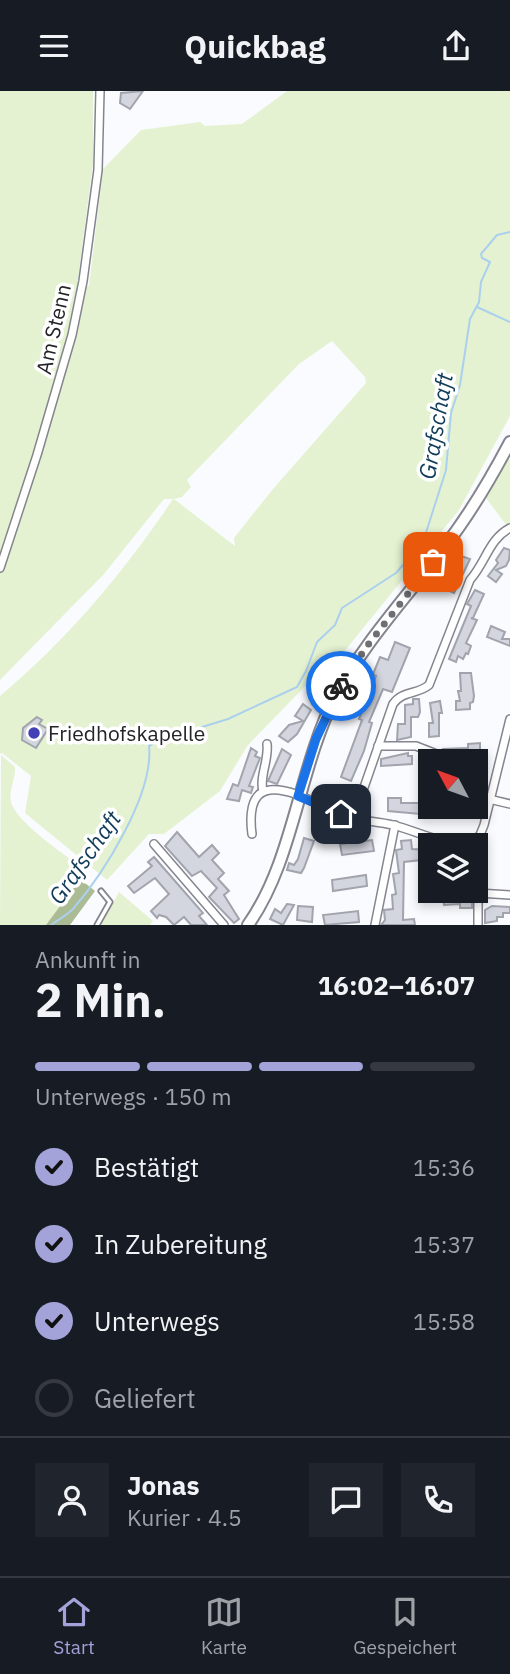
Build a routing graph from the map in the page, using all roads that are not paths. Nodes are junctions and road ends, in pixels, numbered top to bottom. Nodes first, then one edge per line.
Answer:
1 (100, 91) edge
2 (510, 442) edge
3 (510, 528) edge
4 (0, 568) edge
5 (510, 719) edge
6 (509, 731) edge
7 (267, 744) dead end
8 (378, 746) junction
9 (426, 749) edge
10 (263, 792) junction
11 (298, 796) junction
12 (489, 799) junction
13 (510, 804) edge
14 (353, 819) junction
15 (394, 825) junction
16 (252, 834) dead end
17 (154, 844) dead end
18 (101, 891) dead end
19 (488, 893) edge
20 (510, 895) edge
21 (477, 903) edge
22 (97, 925) edge
23 (223, 925) edge
24 (248, 925) edge
25 (375, 925) edge
26 (478, 925) edge

1 - 4 street, Am Stenn
2 - 11 street
3 - 8 street
5 - 6 street
6 - 12 street
7 - 10 street
8 - 9 street
8 - 14 street
10 - 11 street
10 - 16 street
11 - 14 street
11 - 24 street
12 - 13 street
12 - 15 street
14 - 15 street
15 - 25 street
17 - 23 street
18 - 22 lane
19 - 20 street
21 - 26 street

